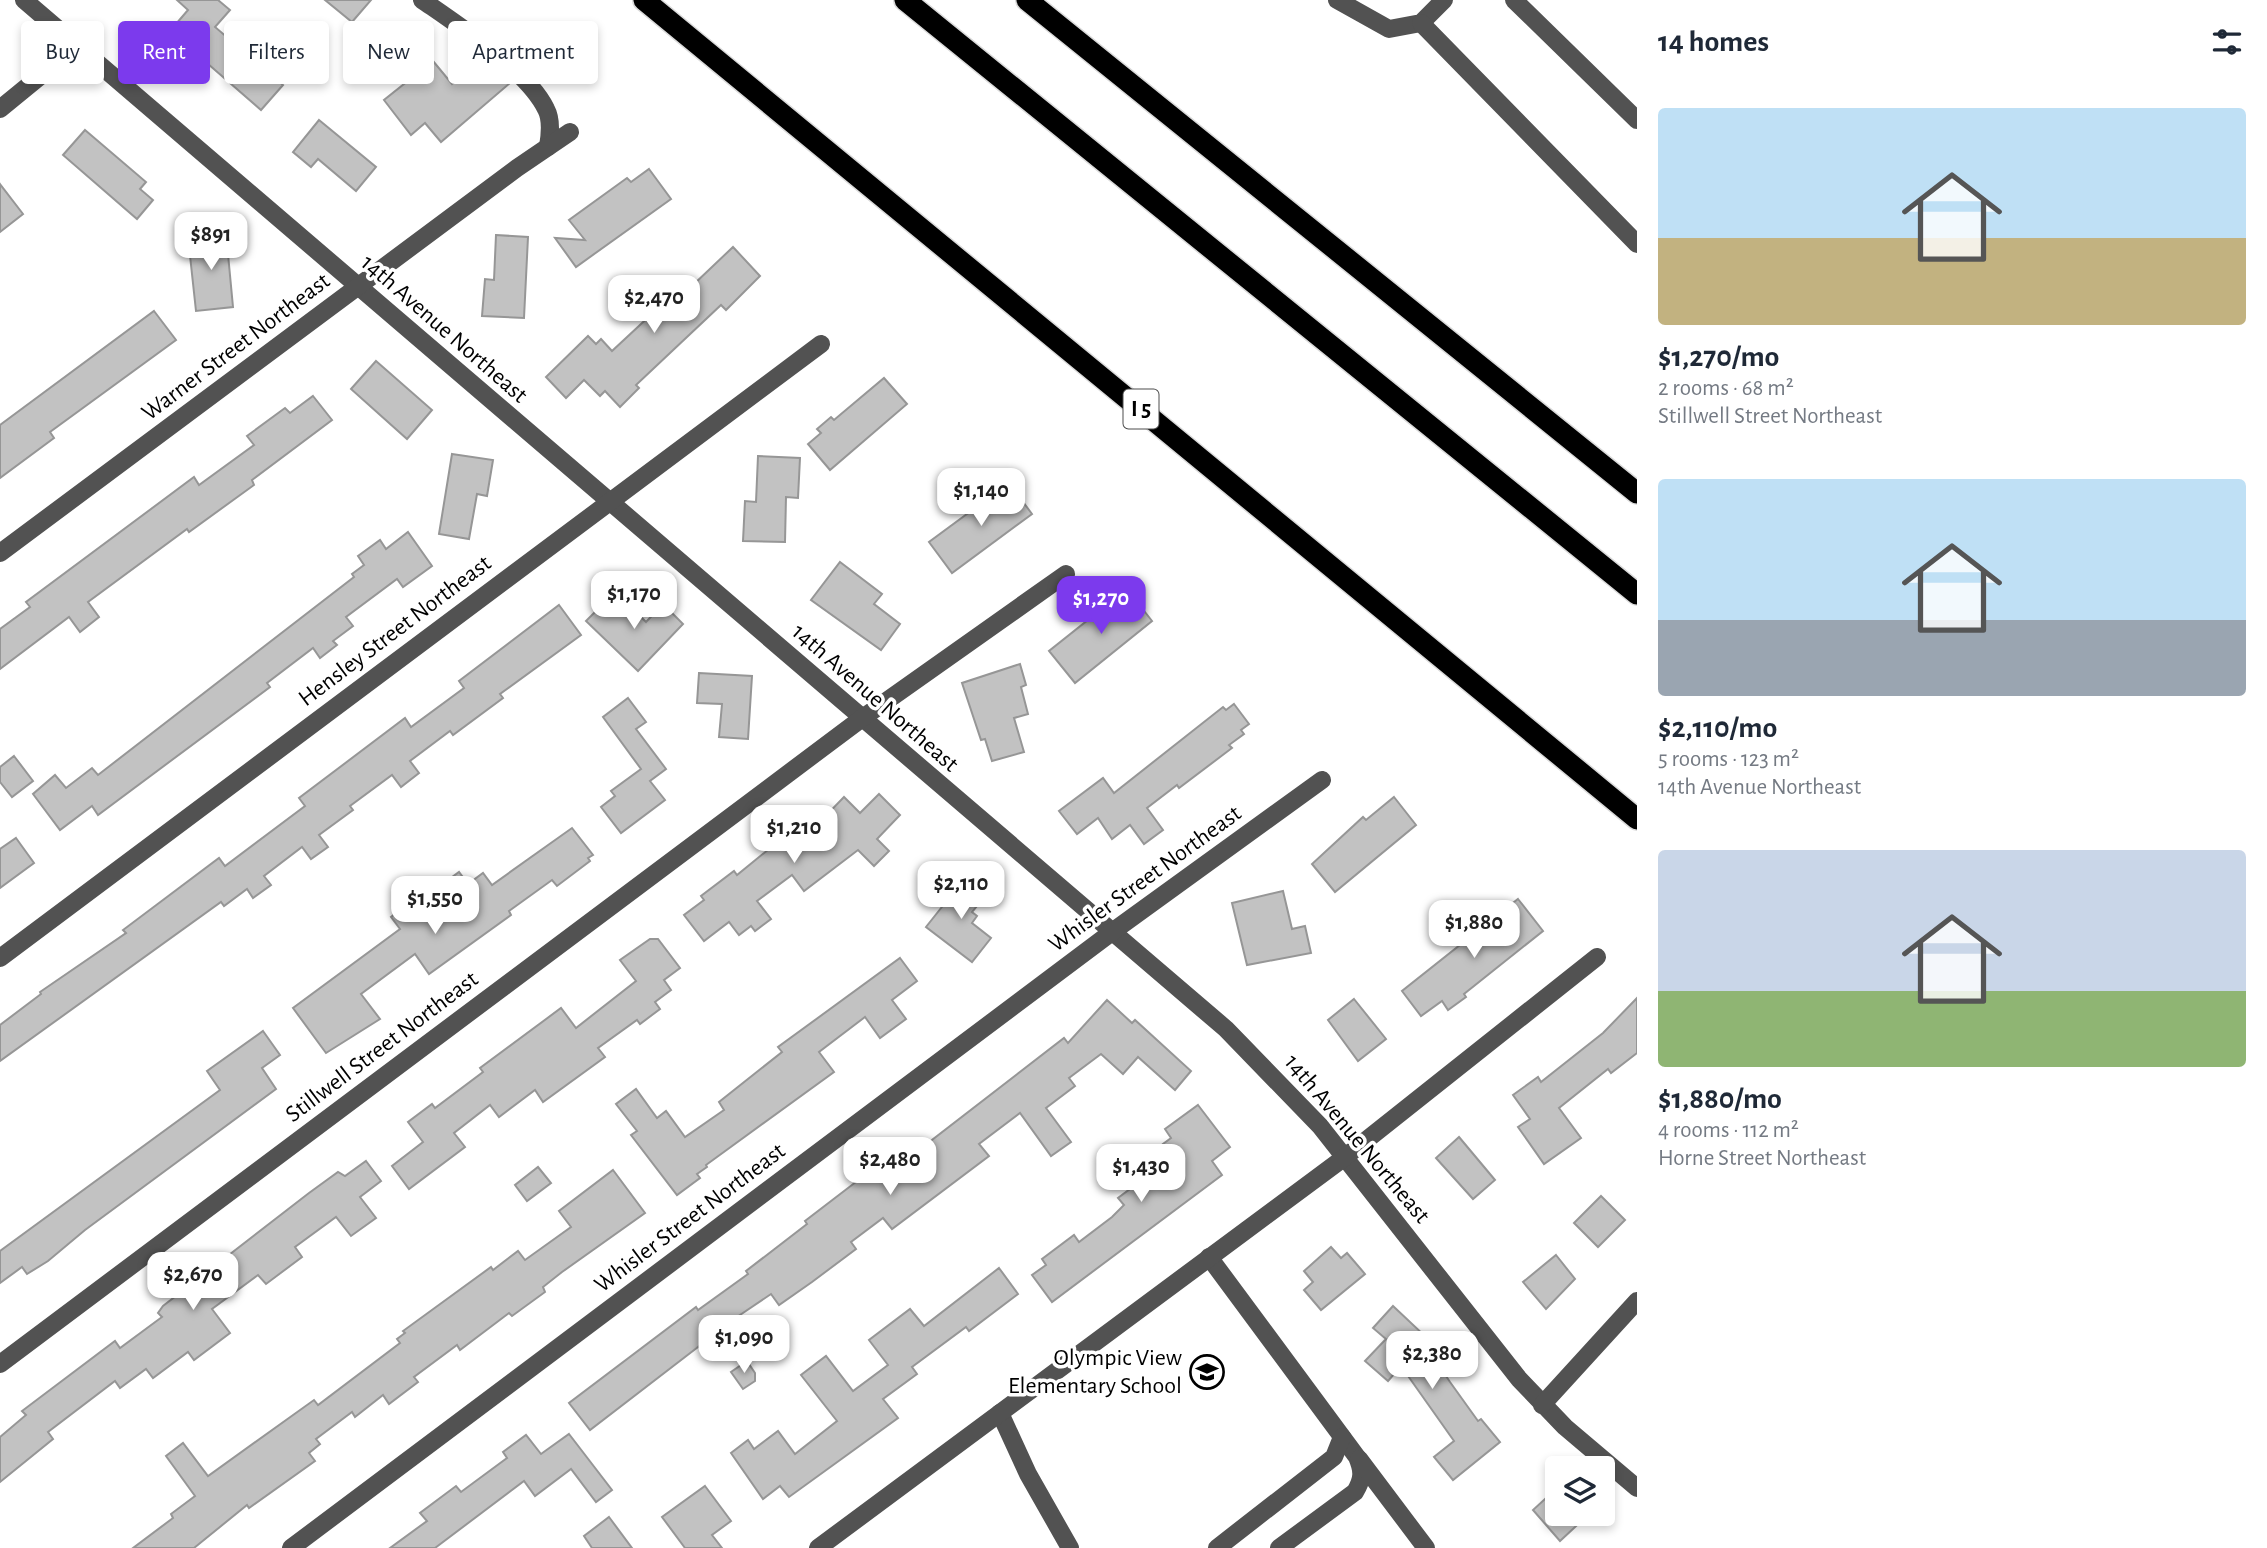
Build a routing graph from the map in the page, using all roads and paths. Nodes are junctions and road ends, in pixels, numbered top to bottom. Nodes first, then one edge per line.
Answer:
1 (24, 0) edge
2 (422, 0) edge
3 (644, 0) edge
4 (905, 0) edge
5 (1027, 0) edge
6 (1337, 0) edge
7 (1444, 0) edge
8 (1514, 0) edge
9 (48, 21) edge
10 (1421, 23) junction
11 (104, 69) edge
12 (31, 84) edge
13 (0, 109) edge
14 (1637, 120) edge
15 (570, 132) dead end
16 (548, 147) junction
17 (1637, 244) edge
18 (357, 287) junction
19 (821, 344) dead end
20 (1637, 492) edge
21 (608, 502) junction
22 (0, 554) edge
23 (1066, 574) dead end
24 (1637, 594) edge
25 (861, 719) junction
26 (1322, 779) dead end
27 (1637, 819) edge
28 (1112, 932) junction
29 (1597, 957) dead end
30 (0, 958) edge
31 (1345, 1157) junction
32 (1209, 1257) junction
33 (1637, 1301) edge
34 (0, 1364) edge
35 (1542, 1405) junction
36 (1000, 1413) junction
37 (1342, 1437) junction
38 (1357, 1457) junction
39 (1637, 1488) edge
40 (291, 1548) edge
41 (818, 1548) edge
42 (1070, 1548) edge
43 (1217, 1548) edge
44 (1279, 1548) edge
45 (1426, 1548) edge

1 - 9 street, 14th Avenue Northeast
2 - 16 street
3 - 27 highway, I 5
4 - 24 highway
5 - 20 highway
6 - 10 street
7 - 10 street
8 - 14 street
10 - 17 street
11 - 18 street, 14th Avenue Northeast
12 - 13 street
15 - 16 street, Warner Street Northeast
16 - 18 street, Warner Street Northeast
18 - 21 street, 14th Avenue Northeast
18 - 22 street, Warner Street Northeast
19 - 21 street, Hensley Street Northeast
21 - 25 street, 14th Avenue Northeast
21 - 30 street, Hensley Street Northeast
23 - 25 street, Stillwell Street Northeast
25 - 28 street, 14th Avenue Northeast
25 - 34 street, Stillwell Street Northeast
26 - 28 street, Whisler Street Northeast
28 - 31 street, 14th Avenue Northeast
28 - 40 street, Whisler Street Northeast
29 - 31 street
31 - 32 street
31 - 35 street, 14th Avenue Northeast
32 - 36 street
32 - 37 street
33 - 35 street
35 - 39 street, 14th Avenue Northeast
36 - 41 street
36 - 42 street
37 - 38 street
37 - 43 street
38 - 44 street
38 - 45 street

